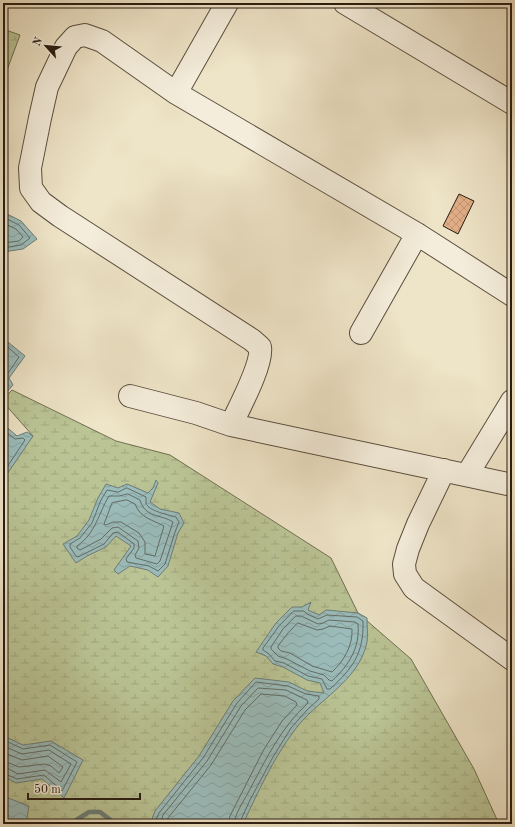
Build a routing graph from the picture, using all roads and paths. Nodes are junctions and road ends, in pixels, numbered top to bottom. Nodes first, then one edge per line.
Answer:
1 (227, 3) edge
2 (354, 5) edge
3 (176, 93) junction
4 (512, 104) edge
5 (417, 234) junction
6 (512, 294) edge
7 (361, 333) dead end
8 (130, 396) dead end
9 (512, 401) edge
10 (231, 425) junction
11 (444, 470) junction
12 (467, 475) junction
13 (512, 485) edge
14 (512, 659) edge

1 - 3 street
2 - 4 street
3 - 5 street
3 - 10 street
5 - 6 street
5 - 7 street
8 - 10 street
9 - 12 street
10 - 11 street
11 - 12 street
11 - 14 street
12 - 13 street

